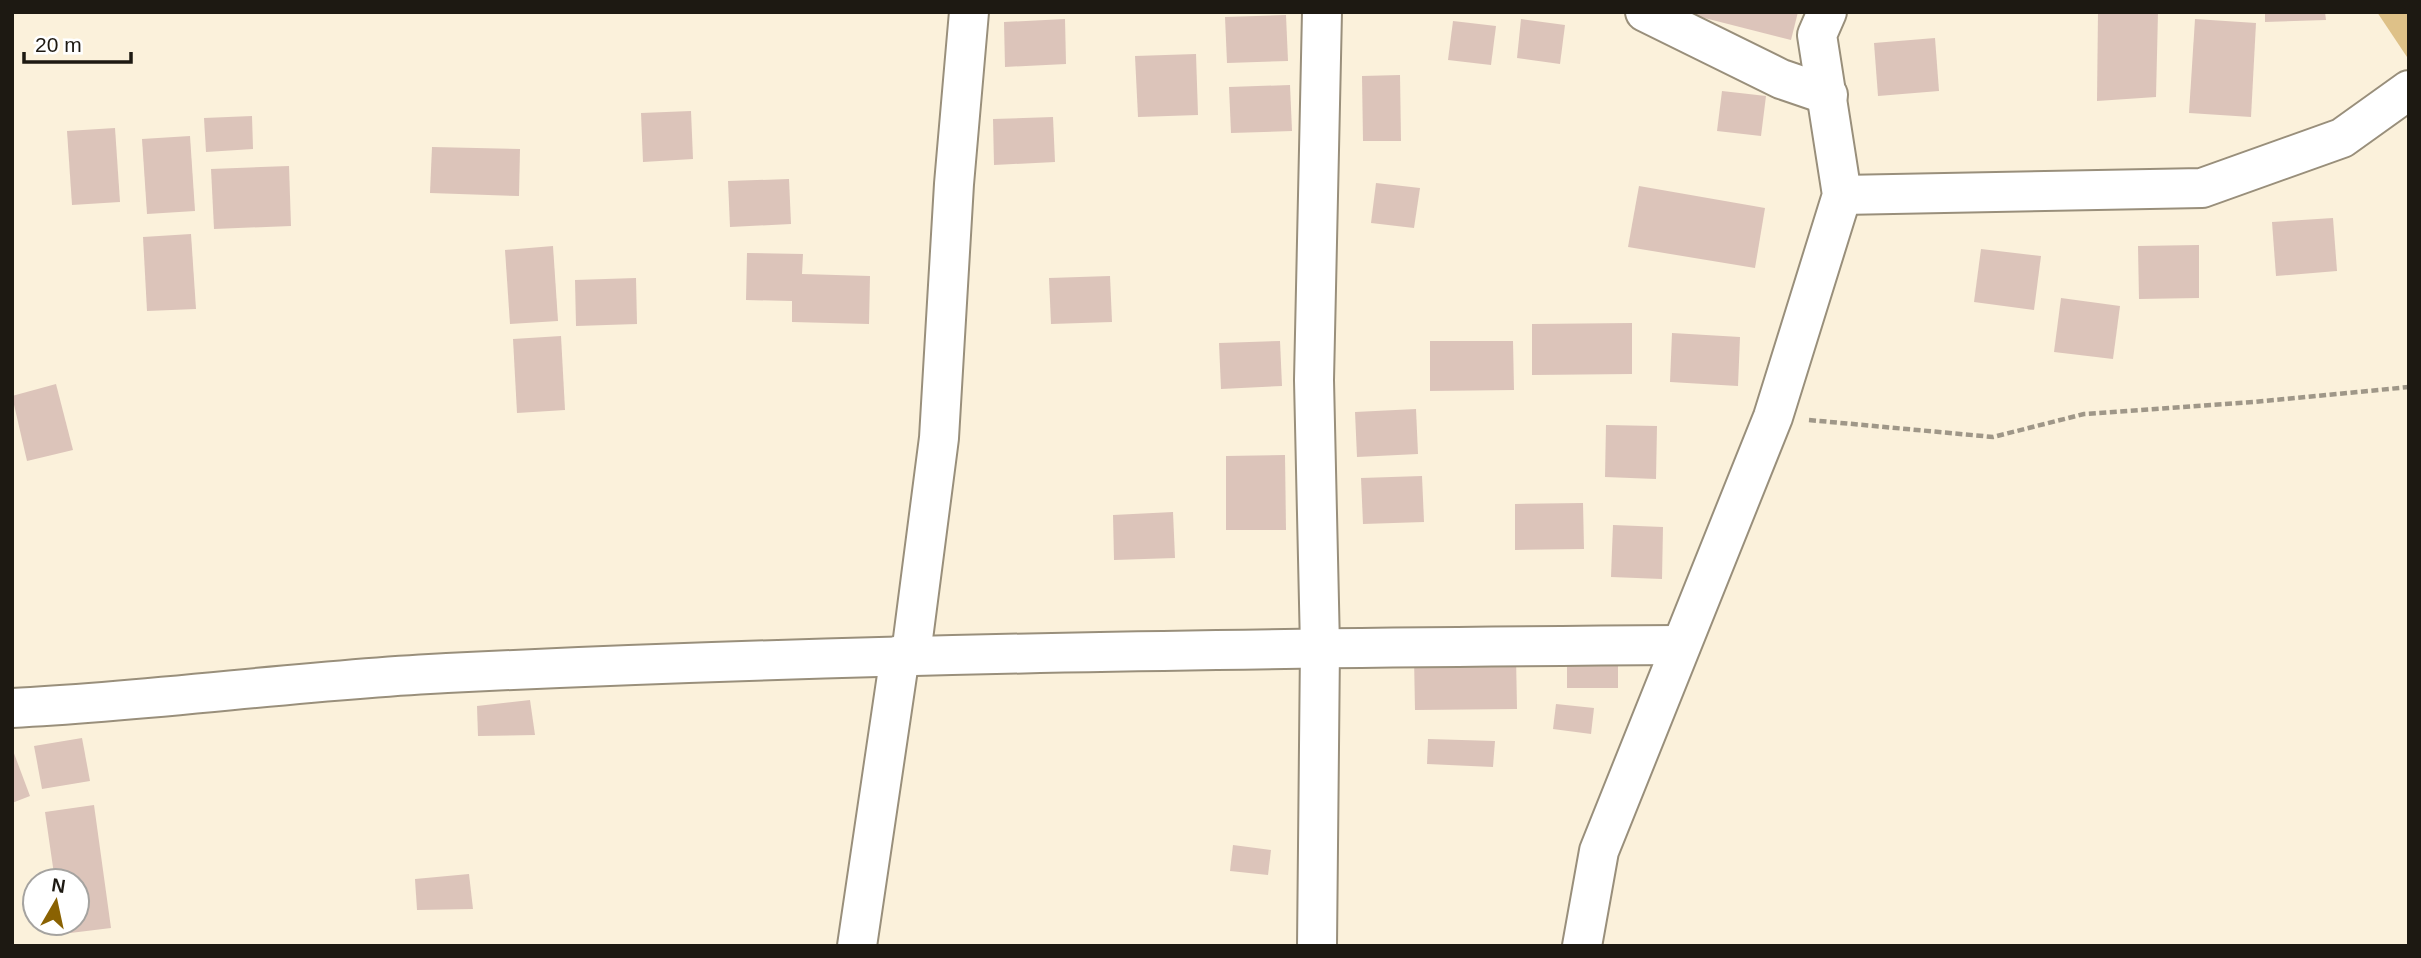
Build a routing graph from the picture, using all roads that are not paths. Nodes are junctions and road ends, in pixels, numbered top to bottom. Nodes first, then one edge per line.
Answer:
1 (969, 12) edge
2 (1322, 12) edge
3 (1645, 12) edge
4 (1827, 12) edge
5 (2409, 90) edge
6 (1828, 95) junction
7 (1842, 195) junction
8 (1681, 645) junction
9 (1321, 647) junction
10 (905, 654) junction
11 (12, 708) edge
12 (857, 946) edge
13 (1317, 946) edge
14 (1582, 946) edge

1 - 10 street
2 - 9 street
3 - 6 street
4 - 6 street
5 - 7 street
6 - 7 street
7 - 8 street
8 - 9 street
8 - 14 street
9 - 10 street
9 - 13 street
10 - 11 street
10 - 12 street

